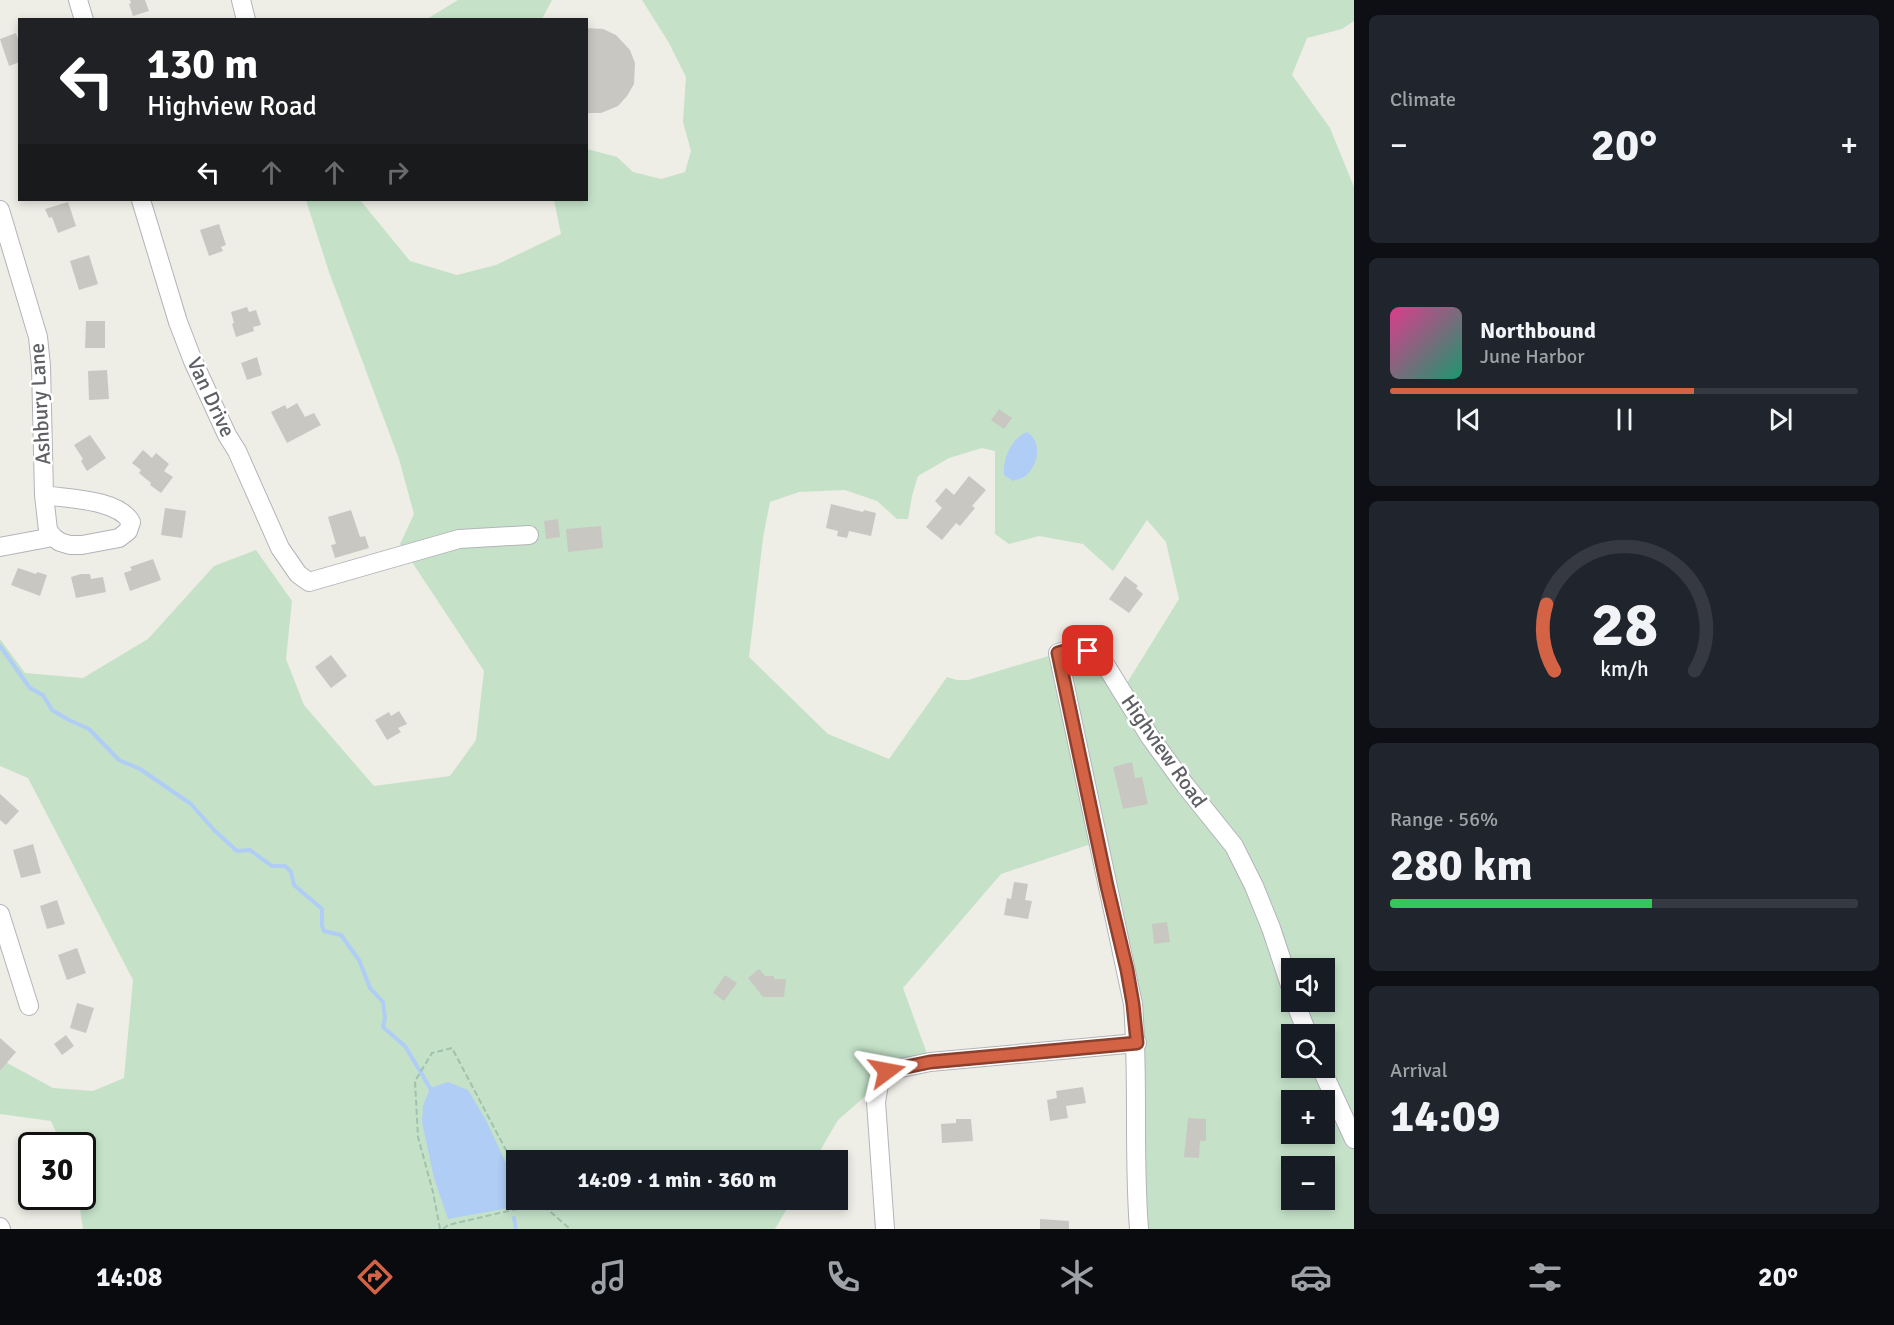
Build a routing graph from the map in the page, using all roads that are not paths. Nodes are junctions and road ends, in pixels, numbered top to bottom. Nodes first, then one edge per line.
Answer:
1 (78, 0) edge
2 (241, 0) edge
3 (83, 18) edge
4 (246, 18) edge
5 (141, 201) edge
6 (0, 210) edge
7 (44, 495) junction
8 (529, 535) dead end
9 (52, 537) junction
10 (0, 547) edge
11 (0, 914) edge
12 (1281, 958) edge
13 (29, 1006) dead end
14 (1137, 1043) junction
15 (1326, 1078) edge
16 (1354, 1139) edge
17 (885, 1229) edge
18 (1139, 1229) edge

1 - 3 street
2 - 4 street
5 - 8 street, Van Drive
6 - 7 street, Ashbury Lane
7 - 9 street, Ashbury Lane
7 - 9 street, Ashbury Lane
9 - 10 street
11 - 13 street
12 - 14 street, Highview Road
14 - 17 street
14 - 18 street, Highview Road
15 - 16 street

